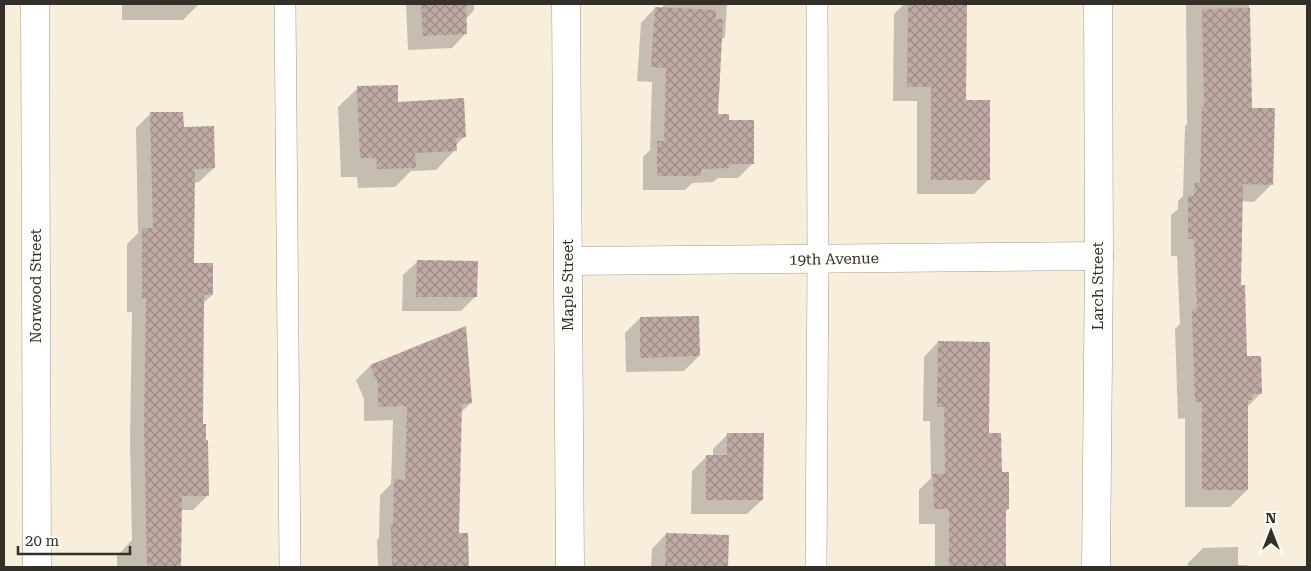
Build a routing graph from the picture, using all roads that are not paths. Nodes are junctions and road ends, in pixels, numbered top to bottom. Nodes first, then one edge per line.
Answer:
1 (35, 4) edge
2 (285, 4) edge
3 (566, 4) edge
4 (818, 4) edge
5 (1098, 4) edge
6 (1099, 256) junction
7 (818, 259) junction
8 (568, 261) junction
9 (37, 567) edge
10 (290, 567) edge
11 (570, 567) edge
12 (816, 567) edge
13 (1096, 567) edge

1 - 9 street, Norwood Street
2 - 10 lane
3 - 8 street, Maple Street
4 - 7 lane
5 - 6 street, Larch Street
6 - 7 street, 19th Avenue
6 - 13 street, Larch Street
7 - 8 street, 19th Avenue
7 - 12 lane
8 - 11 street, Maple Street

